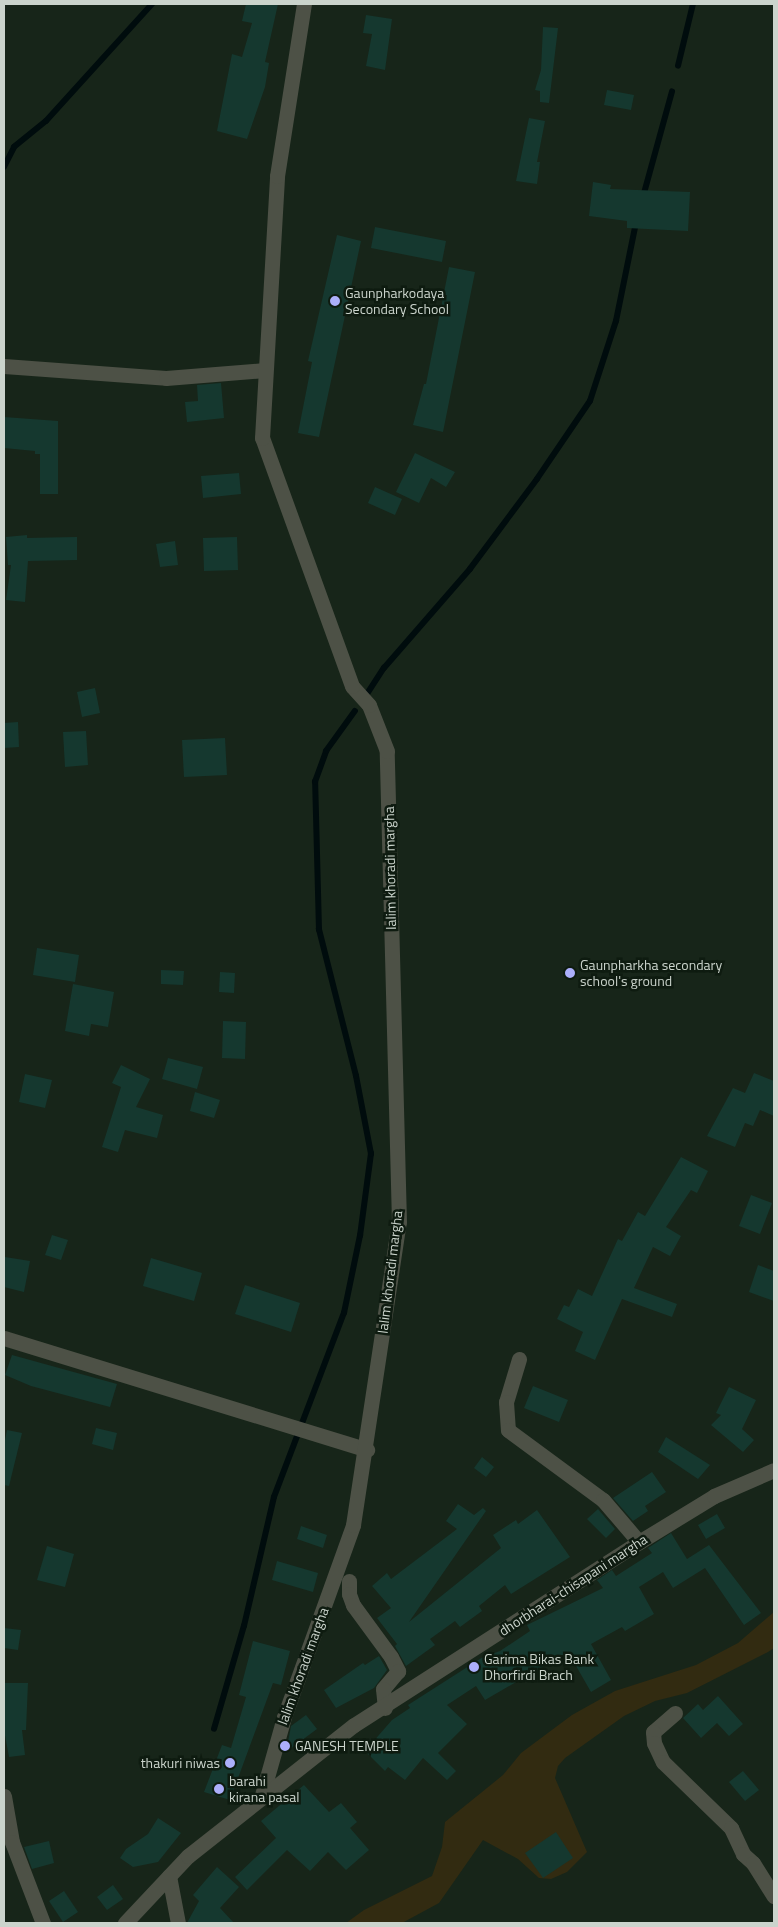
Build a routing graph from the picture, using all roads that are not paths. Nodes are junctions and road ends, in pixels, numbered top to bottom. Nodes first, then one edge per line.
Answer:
1 (304, 4) edge
2 (4, 366) edge
3 (265, 370) junction
4 (4, 1338) edge
5 (519, 1359) dead end
6 (367, 1450) junction
7 (774, 1470) edge
8 (639, 1542) junction
9 (349, 1581) dead end
10 (385, 1708) junction
11 (675, 1713) dead end
12 (4, 1796) edge
13 (262, 1796) junction
14 (168, 1876) junction
15 (774, 1896) edge
16 (43, 1923) edge
17 (125, 1923) edge
18 (178, 1923) edge

1 - 3 street
2 - 3 street
3 - 6 street, lalim khoradi margha
4 - 6 street
5 - 8 street
6 - 13 street, lalim khoradi margha
7 - 8 street, dhorbharai-chisapani margha
8 - 10 street, dhorbharai-chisapani margha
9 - 10 street
10 - 13 street, dhorbharai-chisapani margha
11 - 15 street
12 - 16 street
13 - 14 street, dhorbharai-chisapani margha
14 - 17 street, dhorbharai-chisapani margha
14 - 18 street

